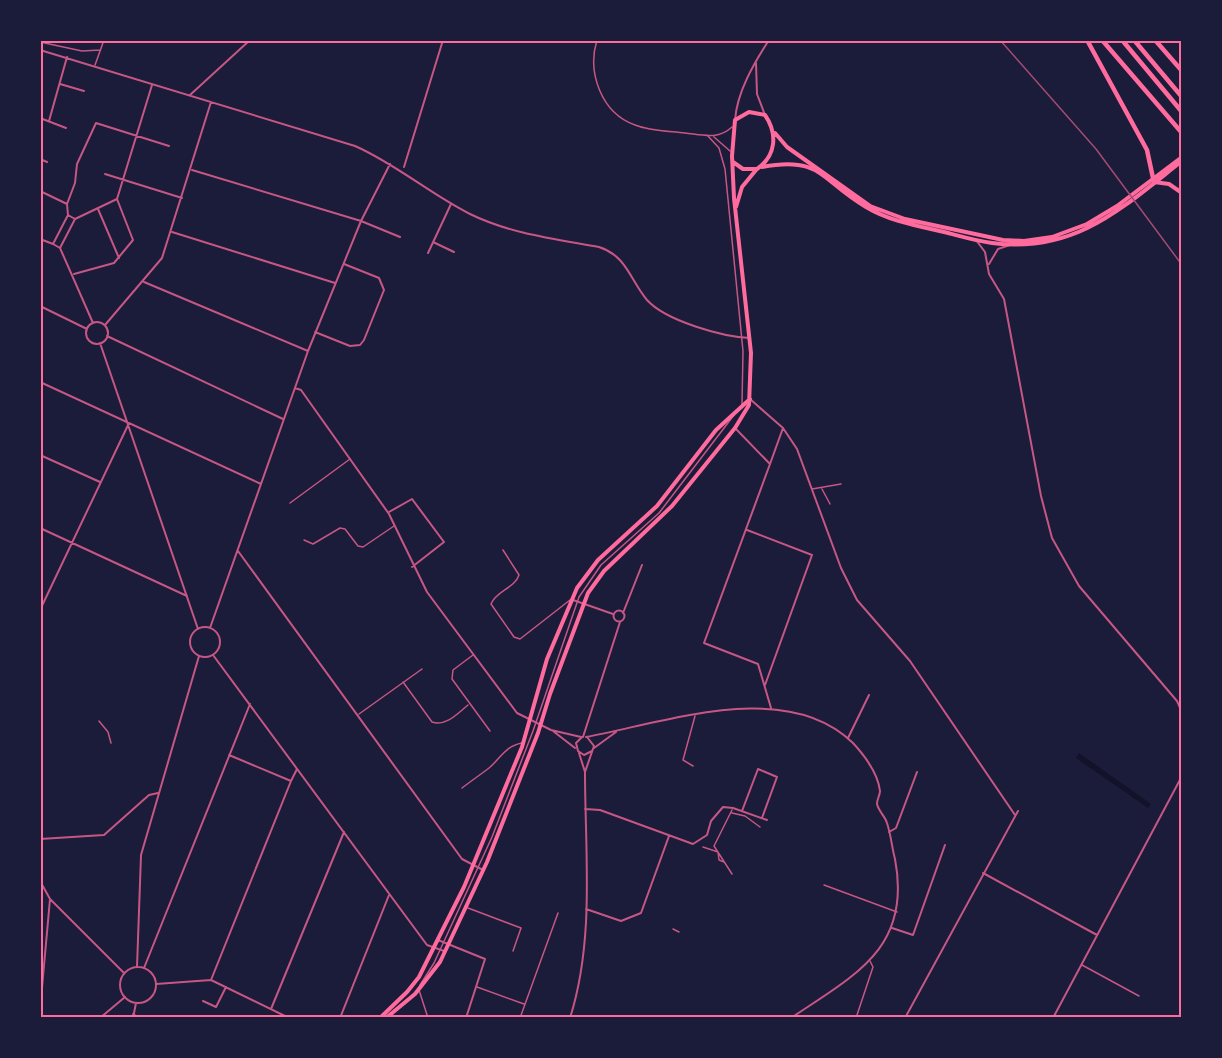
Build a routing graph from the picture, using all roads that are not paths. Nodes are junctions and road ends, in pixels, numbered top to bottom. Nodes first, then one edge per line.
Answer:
1 (104, 40) edge
2 (249, 40) edge
3 (443, 40) edge
4 (597, 40) edge
5 (769, 40) edge
6 (1087, 40) edge
7 (1102, 40) edge
8 (1122, 40) edge
9 (1134, 40) edge
10 (1155, 40) edge
11 (40, 42) edge
12 (40, 50) edge
13 (100, 50) junction
14 (67, 57) junction
15 (756, 60) junction
16 (95, 66) junction
17 (1182, 71) edge
18 (60, 84) junction
19 (152, 85) junction
20 (84, 91) dead end
21 (190, 95) junction
22 (1182, 97) edge
23 (211, 102) junction
24 (1182, 112) edge
25 (765, 116) junction
26 (40, 118) edge
27 (49, 121) junction
28 (735, 123) junction
29 (66, 128) dead end
30 (774, 132) junction
31 (1182, 133) edge
32 (707, 135) junction
33 (136, 136) junction
34 (714, 136) junction
35 (169, 146) dead end
36 (732, 153) junction
37 (1181, 158) edge
38 (40, 159) edge
39 (47, 162) dead end
40 (733, 162) junction
41 (390, 163) junction
42 (404, 166) dead end
43 (759, 168) junction
44 (192, 170) junction
45 (105, 174) dead end
46 (122, 179) junction
47 (1152, 182) junction
48 (40, 191) edge
49 (1182, 193) edge
50 (183, 198) junction
51 (117, 199) junction
52 (67, 204) junction
53 (451, 204) junction
54 (1118, 207) junction
55 (98, 209) junction
56 (736, 211) junction
57 (68, 215) junction
58 (75, 219) junction
59 (362, 221) junction
60 (172, 232) junction
61 (400, 237) dead end
62 (40, 238) edge
63 (976, 240) junction
64 (433, 242) junction
65 (53, 244) junction
66 (1011, 245) junction
67 (60, 248) junction
68 (454, 252) dead end
69 (428, 253) dead end
70 (119, 258) junction
71 (343, 264) junction
72 (988, 267) junction
73 (74, 274) junction
74 (144, 282) junction
75 (335, 283) junction
76 (40, 306) edge
77 (93, 323) junction
78 (105, 325) junction
79 (87, 329) junction
80 (315, 332) junction
81 (107, 336) junction
82 (742, 337) junction
83 (750, 338) junction
84 (100, 343) junction
85 (308, 351) junction
86 (40, 382) edge
87 (295, 388) junction
88 (750, 399) junction
89 (738, 410) junction
90 (283, 420) junction
91 (129, 423) junction
92 (735, 429) junction
93 (783, 429) junction
94 (40, 455) edge
95 (350, 458) junction
96 (770, 464) junction
97 (100, 482) junction
98 (261, 484) junction
99 (841, 484) dead end
100 (265, 488) dead end
101 (821, 488) junction
102 (811, 489) junction
103 (290, 502) dead end
104 (830, 504) dead end
105 (388, 512) junction
106 (395, 526) junction
107 (40, 528) edge
108 (746, 530) junction
109 (304, 540) dead end
110 (72, 543) junction
111 (503, 550) dead end
112 (238, 551) junction
113 (642, 565) dead end
114 (412, 567) junction
115 (187, 596) junction
116 (571, 599) junction
117 (576, 601) junction
118 (583, 604) junction
119 (40, 610) edge
120 (623, 613) junction
121 (613, 614) junction
122 (620, 622) junction
123 (210, 628) junction
124 (198, 629) junction
125 (474, 655) junction
126 (199, 656) junction
127 (213, 656) junction
128 (422, 669) dead end
129 (403, 682) junction
130 (765, 685) junction
131 (869, 695) dead end
132 (250, 704) junction
133 (470, 704) junction
134 (771, 708) junction
135 (1182, 712) edge
136 (358, 715) junction
137 (695, 716) junction
138 (529, 721) junction
139 (99, 722) dead end
140 (535, 723) junction
141 (541, 725) junction
142 (551, 730) junction
143 (619, 731) junction
144 (490, 732) dead end
145 (583, 737) junction
146 (848, 738) junction
147 (111, 743) dead end
148 (523, 743) junction
149 (576, 748) junction
150 (592, 750) junction
151 (579, 753) junction
152 (228, 755) junction
153 (693, 766) dead end
154 (298, 769) junction
155 (585, 772) junction
156 (917, 772) dead end
157 (1182, 776) edge
158 (291, 781) junction
159 (462, 788) dead end
160 (158, 793) junction
161 (733, 808) junction
162 (585, 809) junction
163 (742, 811) junction
164 (1018, 811) dead end
165 (731, 813) junction
166 (1015, 815) junction
167 (762, 818) junction
168 (767, 820) dead end
169 (760, 827) dead end
170 (344, 832) junction
171 (889, 832) junction
172 (669, 836) junction
173 (40, 839) edge
174 (945, 845) dead end
175 (703, 847) dead end
176 (718, 852) junction
177 (473, 865) junction
178 (480, 869) junction
179 (983, 873) junction
180 (732, 874) dead end
181 (40, 881) edge
182 (824, 885) dead end
183 (389, 894) junction
184 (50, 900) junction
185 (465, 907) junction
186 (586, 909) junction
187 (897, 912) junction
188 (558, 913) dead end
189 (892, 928) junction
190 (673, 929) dead end
191 (679, 932) dead end
192 (1097, 935) junction
193 (443, 942) junction
194 (434, 948) junction
195 (442, 951) junction
196 (513, 951) dead end
197 (870, 961) junction
198 (1081, 964) junction
199 (137, 967) junction
200 (144, 968) junction
201 (124, 973) junction
202 (211, 981) junction
203 (156, 984) junction
204 (226, 987) junction
205 (477, 987) junction
206 (419, 990) junction
207 (1139, 996) dead end
208 (124, 997) junction
209 (203, 1001) dead end
210 (136, 1003) junction
211 (524, 1004) junction
212 (272, 1009) junction
213 (40, 1010) edge
214 (133, 1016) edge
215 (100, 1017) edge
216 (140, 1017) edge
217 (289, 1017) edge
218 (340, 1017) edge
219 (380, 1017) edge
220 (386, 1017) edge
221 (428, 1017) edge
222 (466, 1017) edge
223 (520, 1017) edge
224 (570, 1017) edge
225 (791, 1017) edge
226 (856, 1017) edge
227 (905, 1017) edge
228 (1053, 1017) edge

1 - 13 street
2 - 21 street
3 - 42 street
4 - 32 street
5 - 15 street
6 - 47 highway
7 - 31 highway
8 - 24 highway
9 - 22 highway
10 - 17 highway
11 - 13 street
12 - 14 street
13 - 16 street
14 - 16 street
14 - 18 street
15 - 25 street
15 - 28 street
16 - 19 street
18 - 20 street
18 - 27 street
19 - 21 street
19 - 33 street
21 - 23 street
23 - 41 street
23 - 44 street
25 - 28 main road
25 - 30 main road
26 - 27 street
27 - 29 street
28 - 34 street
28 - 36 main road
30 - 43 main road
30 - 54 main road
32 - 34 street
32 - 82 street
33 - 35 street
33 - 46 street
33 - 52 street
34 - 36 street
36 - 40 main road
37 - 47 main road
38 - 39 street
40 - 43 main road
40 - 56 main road
41 - 53 street
41 - 59 street
43 - 56 main road
43 - 63 main road
44 - 50 street
44 - 59 street
45 - 46 street
46 - 50 street
46 - 51 street
47 - 49 main road
47 - 54 main road
48 - 52 street
50 - 60 street
51 - 55 street
51 - 70 street
52 - 57 street
53 - 64 street
53 - 82 street
54 - 66 main road
55 - 58 street
55 - 70 street
56 - 83 main road
57 - 58 street
57 - 65 street
58 - 67 street
59 - 61 street
59 - 71 street
60 - 74 street
60 - 75 street
62 - 65 street
63 - 66 main road
63 - 72 street
64 - 68 street
64 - 69 street
65 - 67 street
66 - 72 street
67 - 73 street
70 - 73 street
71 - 75 street
71 - 80 street
72 - 135 street
73 - 77 street
74 - 78 street
74 - 85 street
75 - 80 street
76 - 79 street
77 - 78 street
77 - 79 street
78 - 81 street
79 - 84 street
80 - 85 street
81 - 84 street
81 - 90 street
82 - 83 street
82 - 89 street
83 - 88 main road
84 - 91 street
85 - 87 street
86 - 91 street
87 - 90 street
87 - 95 street
88 - 89 main road
88 - 92 main road
88 - 93 street
89 - 116 main road
89 - 117 street
90 - 98 street
91 - 97 street
91 - 98 street
91 - 115 street
92 - 96 street
92 - 118 main road
93 - 96 street
93 - 102 street
94 - 97 street
95 - 103 street
95 - 105 street
96 - 108 street
97 - 110 street
98 - 100 street
98 - 112 street
99 - 101 street
101 - 102 street
101 - 104 street
102 - 166 street
105 - 106 street
105 - 114 street
106 - 109 street
106 - 114 street
107 - 110 street
108 - 130 street
108 - 130 street
110 - 115 street
110 - 119 street
111 - 116 street
112 - 123 street
112 - 136 street
113 - 120 street
114 - 125 street
115 - 124 street
116 - 117 street
116 - 138 main road
117 - 118 street
117 - 140 street
118 - 121 street
118 - 141 main road
120 - 121 street
120 - 122 street
121 - 122 street
122 - 145 street
123 - 124 street
123 - 127 street
124 - 126 street
125 - 133 street
125 - 138 street
126 - 127 street
126 - 160 street
127 - 132 street
128 - 129 street
129 - 133 street
129 - 136 street
130 - 134 street
131 - 146 street
132 - 152 street
132 - 154 street
133 - 144 street
134 - 137 street
134 - 146 street
136 - 177 street
137 - 143 street
137 - 153 street
138 - 140 street
138 - 148 main road
139 - 147 street
140 - 141 street
140 - 178 street
141 - 142 street
141 - 178 main road
142 - 145 street
142 - 149 street
143 - 145 street
143 - 150 street
145 - 149 street
145 - 150 street
146 - 171 street
148 - 159 street
148 - 177 main road
149 - 151 street
150 - 151 street
150 - 155 street
151 - 155 street
152 - 158 street
152 - 200 street
154 - 158 street
154 - 170 street
155 - 162 street
156 - 171 street
157 - 192 street
158 - 202 street
160 - 173 street
160 - 199 street
161 - 163 street
161 - 165 street
161 - 172 street
162 - 172 street
162 - 186 street
163 - 167 street
163 - 167 street
164 - 166 street
165 - 169 street
165 - 176 street
166 - 179 street
167 - 168 street
170 - 183 street
170 - 212 street
171 - 187 street
172 - 186 street
174 - 189 street
175 - 176 street
176 - 180 street
177 - 178 street
177 - 193 main road
178 - 185 main road
178 - 193 street
179 - 192 street
179 - 227 street
181 - 184 street
182 - 187 street
183 - 194 street
183 - 218 street
184 - 201 street
184 - 213 street
185 - 193 main road
185 - 196 street
186 - 224 street
187 - 189 street
188 - 211 street
189 - 197 street
190 - 191 street
192 - 198 street
193 - 194 main road
193 - 195 main road
193 - 205 street
194 - 195 street
194 - 219 main road
195 - 206 main road
197 - 225 street
197 - 226 street
198 - 207 street
198 - 228 street
199 - 200 street
199 - 201 street
200 - 203 street
201 - 208 street
202 - 203 street
202 - 204 street
203 - 210 street
204 - 209 street
204 - 212 street
205 - 211 street
205 - 222 street
206 - 220 main road
206 - 221 street
208 - 210 street
208 - 215 street
210 - 214 street
211 - 223 street
212 - 217 street
214 - 216 street

